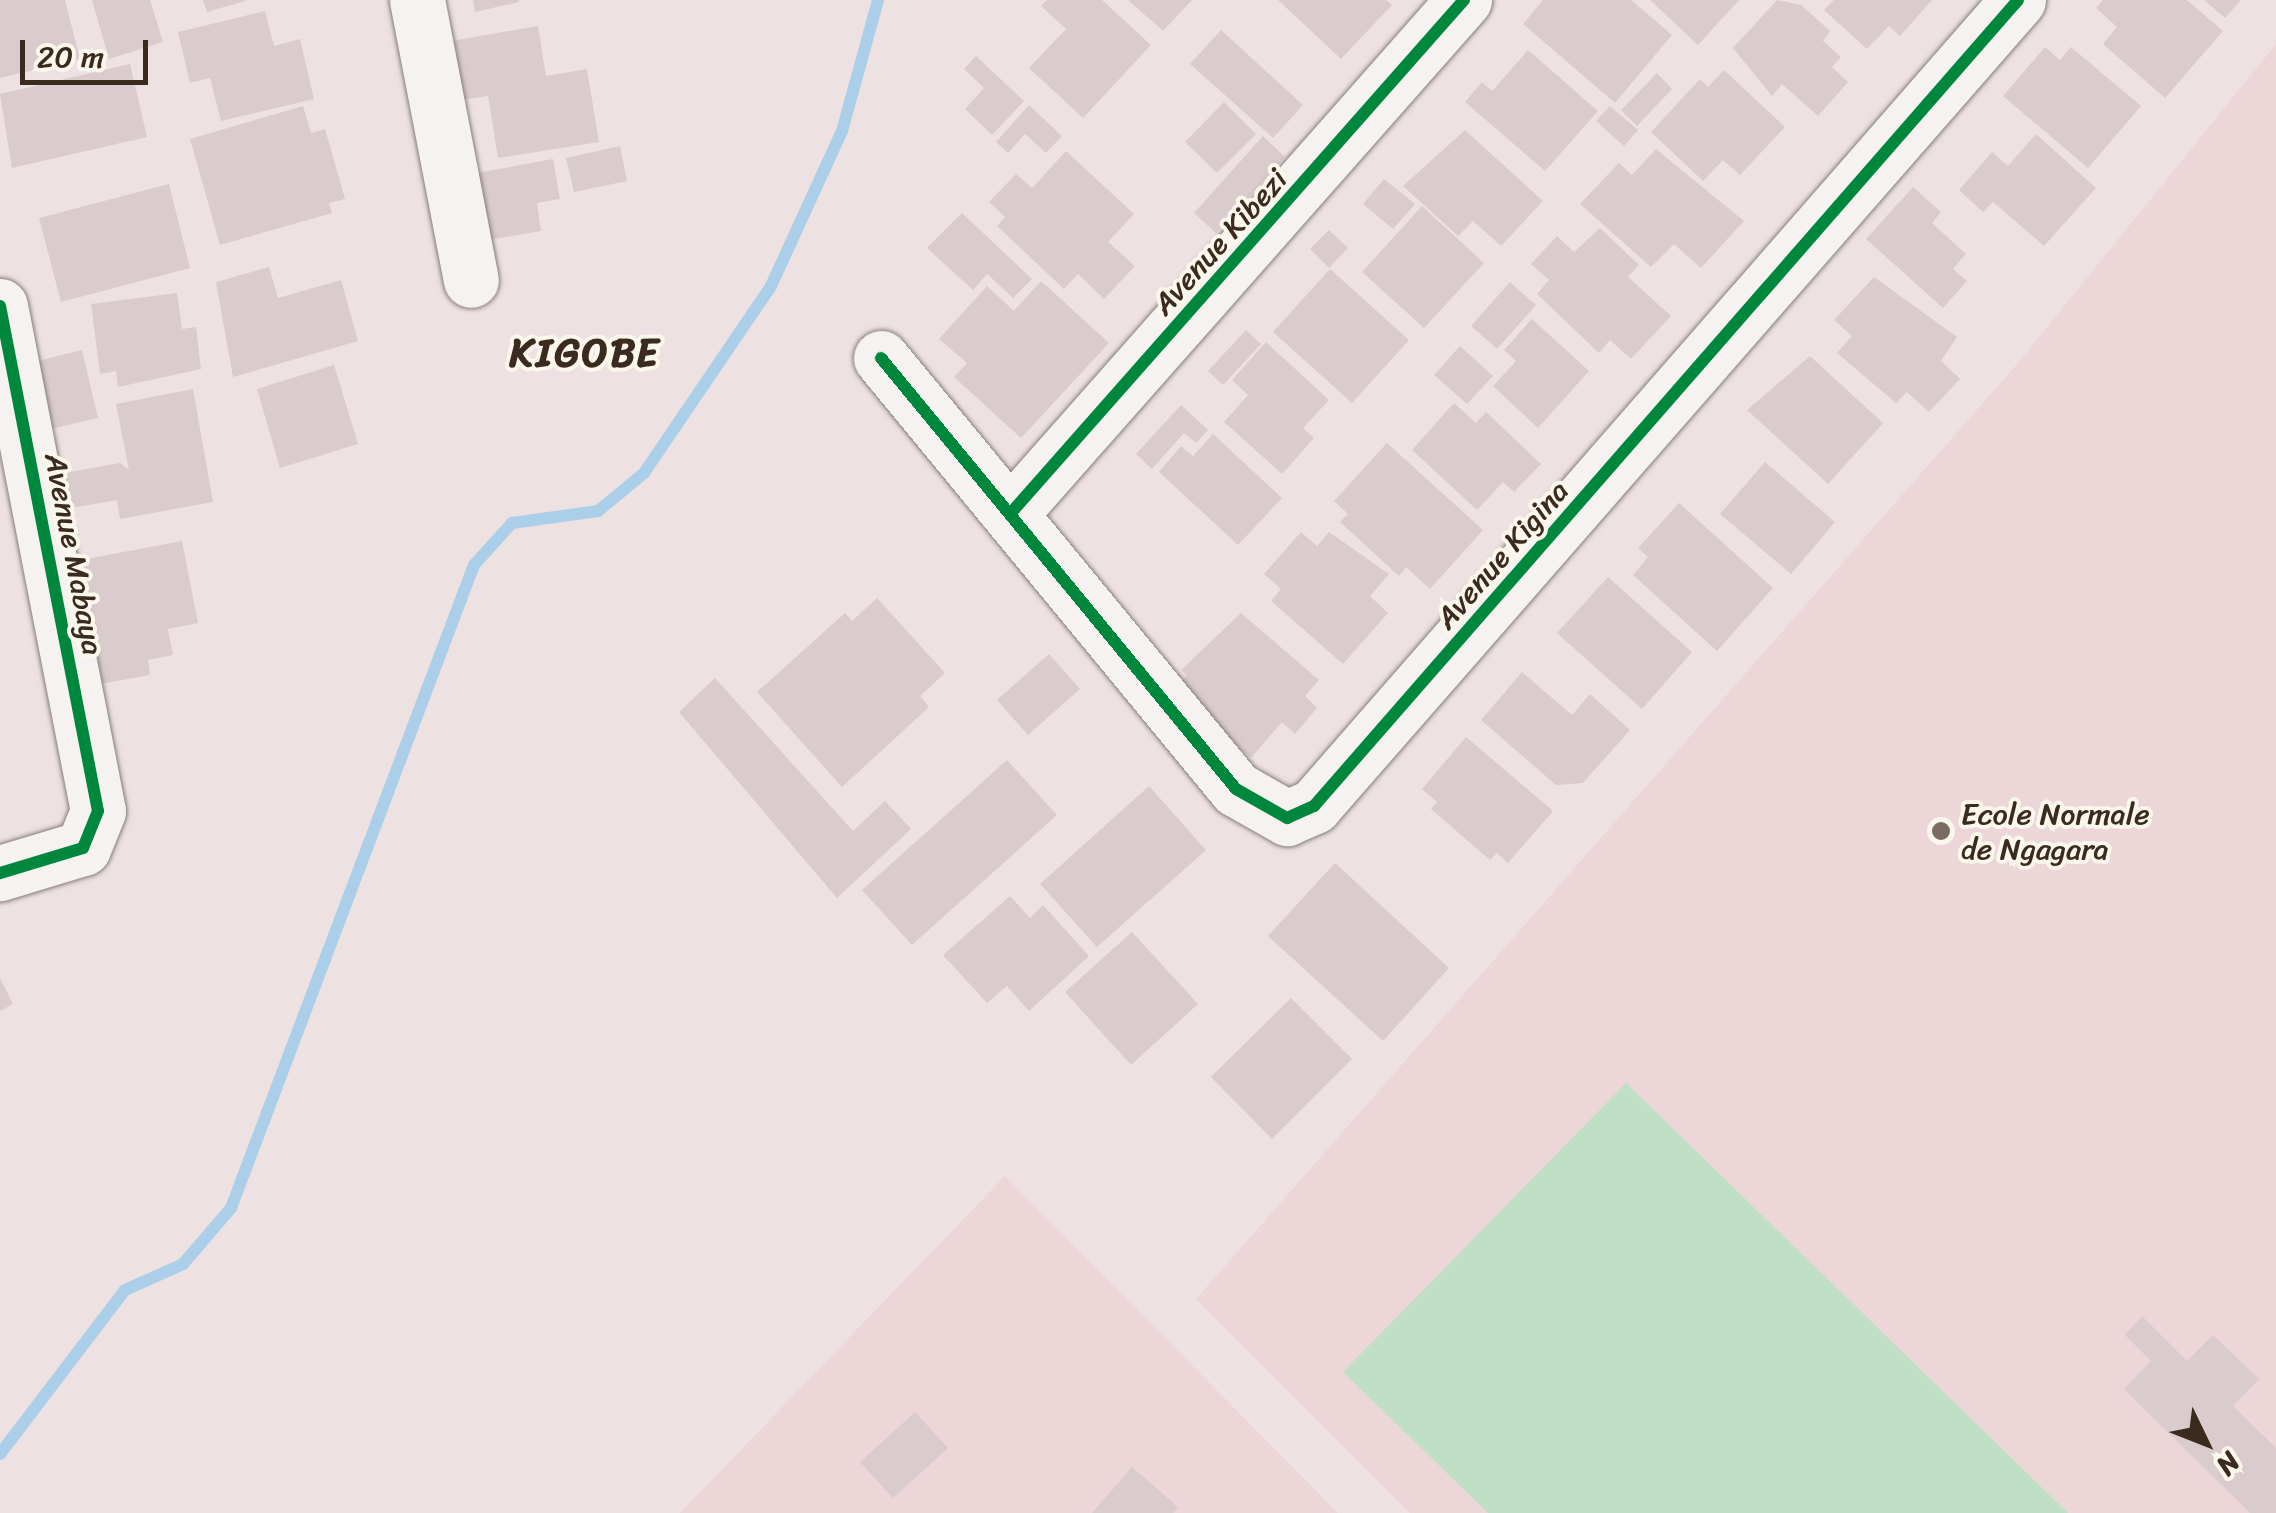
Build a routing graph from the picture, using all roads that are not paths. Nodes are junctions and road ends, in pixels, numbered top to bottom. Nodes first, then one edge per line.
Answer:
1 (417, 0) edge
2 (1464, 0) edge
3 (2018, 0) edge
4 (471, 280) dead end
5 (0, 306) edge
6 (881, 358) dead end
7 (1010, 514) junction
8 (0, 872) edge

1 - 4 street
2 - 7 street, Avenue Kibezi
3 - 7 street, Avenue Kigina
5 - 8 street, Avenue Mabaya
6 - 7 street

